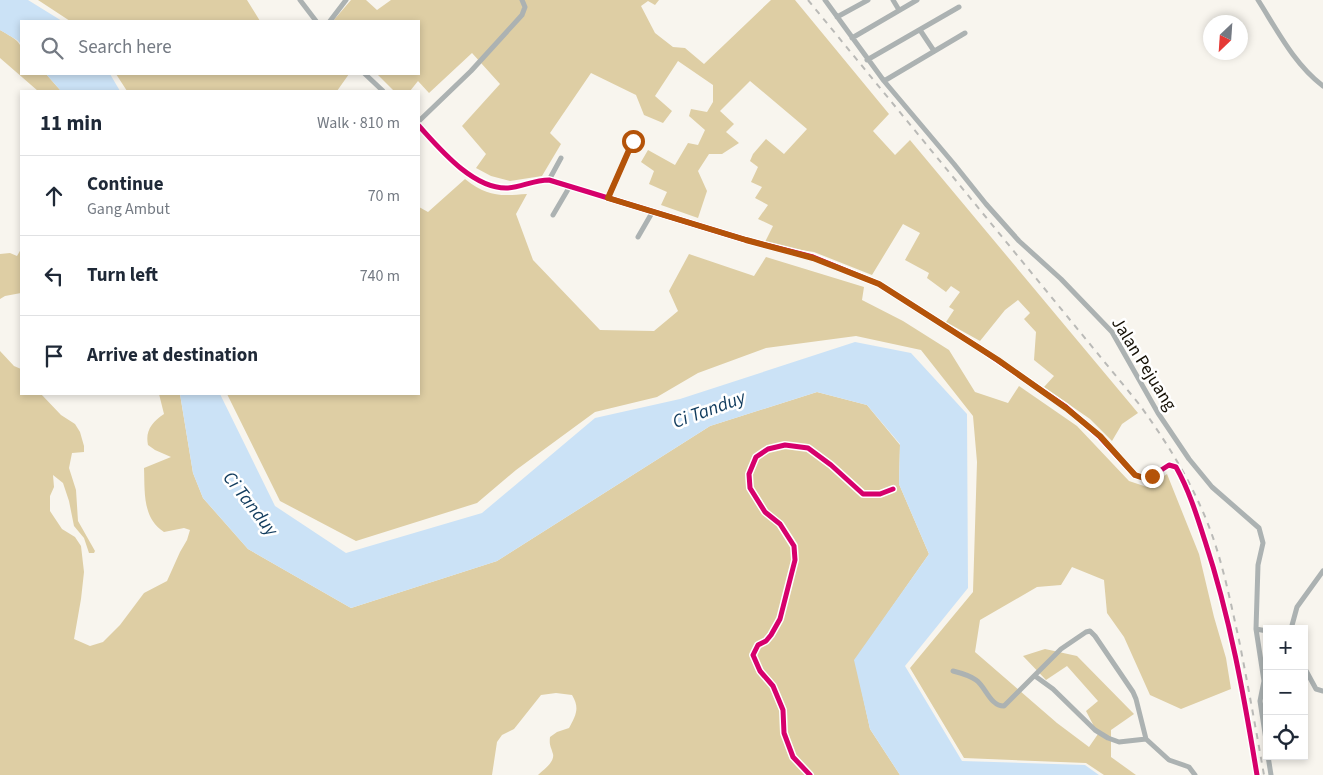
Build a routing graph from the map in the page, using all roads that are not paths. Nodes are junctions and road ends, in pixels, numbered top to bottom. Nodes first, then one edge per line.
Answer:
1 (300, 0) edge
2 (346, 0) edge
3 (522, 0) edge
4 (824, 0) edge
5 (868, 0) edge
6 (893, 0) edge
7 (916, 0) edge
8 (1258, 0) edge
9 (959, 7) dead end
10 (899, 10) junction
11 (838, 17) junction
12 (315, 20) edge
13 (331, 20) edge
14 (920, 30) junction
15 (965, 33) dead end
16 (852, 38) junction
17 (934, 51) junction
18 (868, 60) junction
19 (366, 75) edge
20 (884, 81) junction
21 (1323, 86) edge
22 (382, 90) edge
23 (420, 120) edge
24 (420, 127) edge
25 (633, 141) dead end
26 (561, 158) dead end
27 (549, 180) junction
28 (570, 186) junction
29 (608, 198) junction
30 (653, 211) junction
31 (553, 215) dead end
32 (638, 237) dead end
33 (893, 489) dead end
34 (1323, 571) edge
35 (1292, 625) edge
36 (1256, 629) junction
37 (1263, 630) edge
38 (1306, 670) edge
39 (953, 671) dead end
40 (1035, 676) junction
41 (1323, 691) edge
42 (1263, 720) edge
43 (1146, 739) junction
44 (1268, 760) edge
45 (1270, 774) edge
46 (810, 775) edge
47 (1195, 775) edge
48 (1257, 775) edge

1 - 12 street
2 - 13 street
3 - 23 street
4 - 11 street, Jalan Pejuang
5 - 11 street
6 - 10 street
7 - 10 street
8 - 21 street
9 - 14 street
10 - 16 street
11 - 16 street, Jalan Pejuang
14 - 17 street
14 - 18 street
15 - 17 street
16 - 18 street, Jalan Pejuang
17 - 20 street
18 - 20 street, Jalan Pejuang
19 - 22 street
20 - 36 street, Jalan Pejuang
24 - 27 street
25 - 29 street
26 - 27 street
27 - 28 street
28 - 29 street
28 - 31 street
29 - 30 street
30 - 32 street
30 - 48 street
33 - 46 street
34 - 35 street
36 - 37 street
36 - 42 street, Jalan Pejuang
38 - 41 street
39 - 40 street
40 - 43 street
40 - 43 street
43 - 47 street
44 - 45 street

